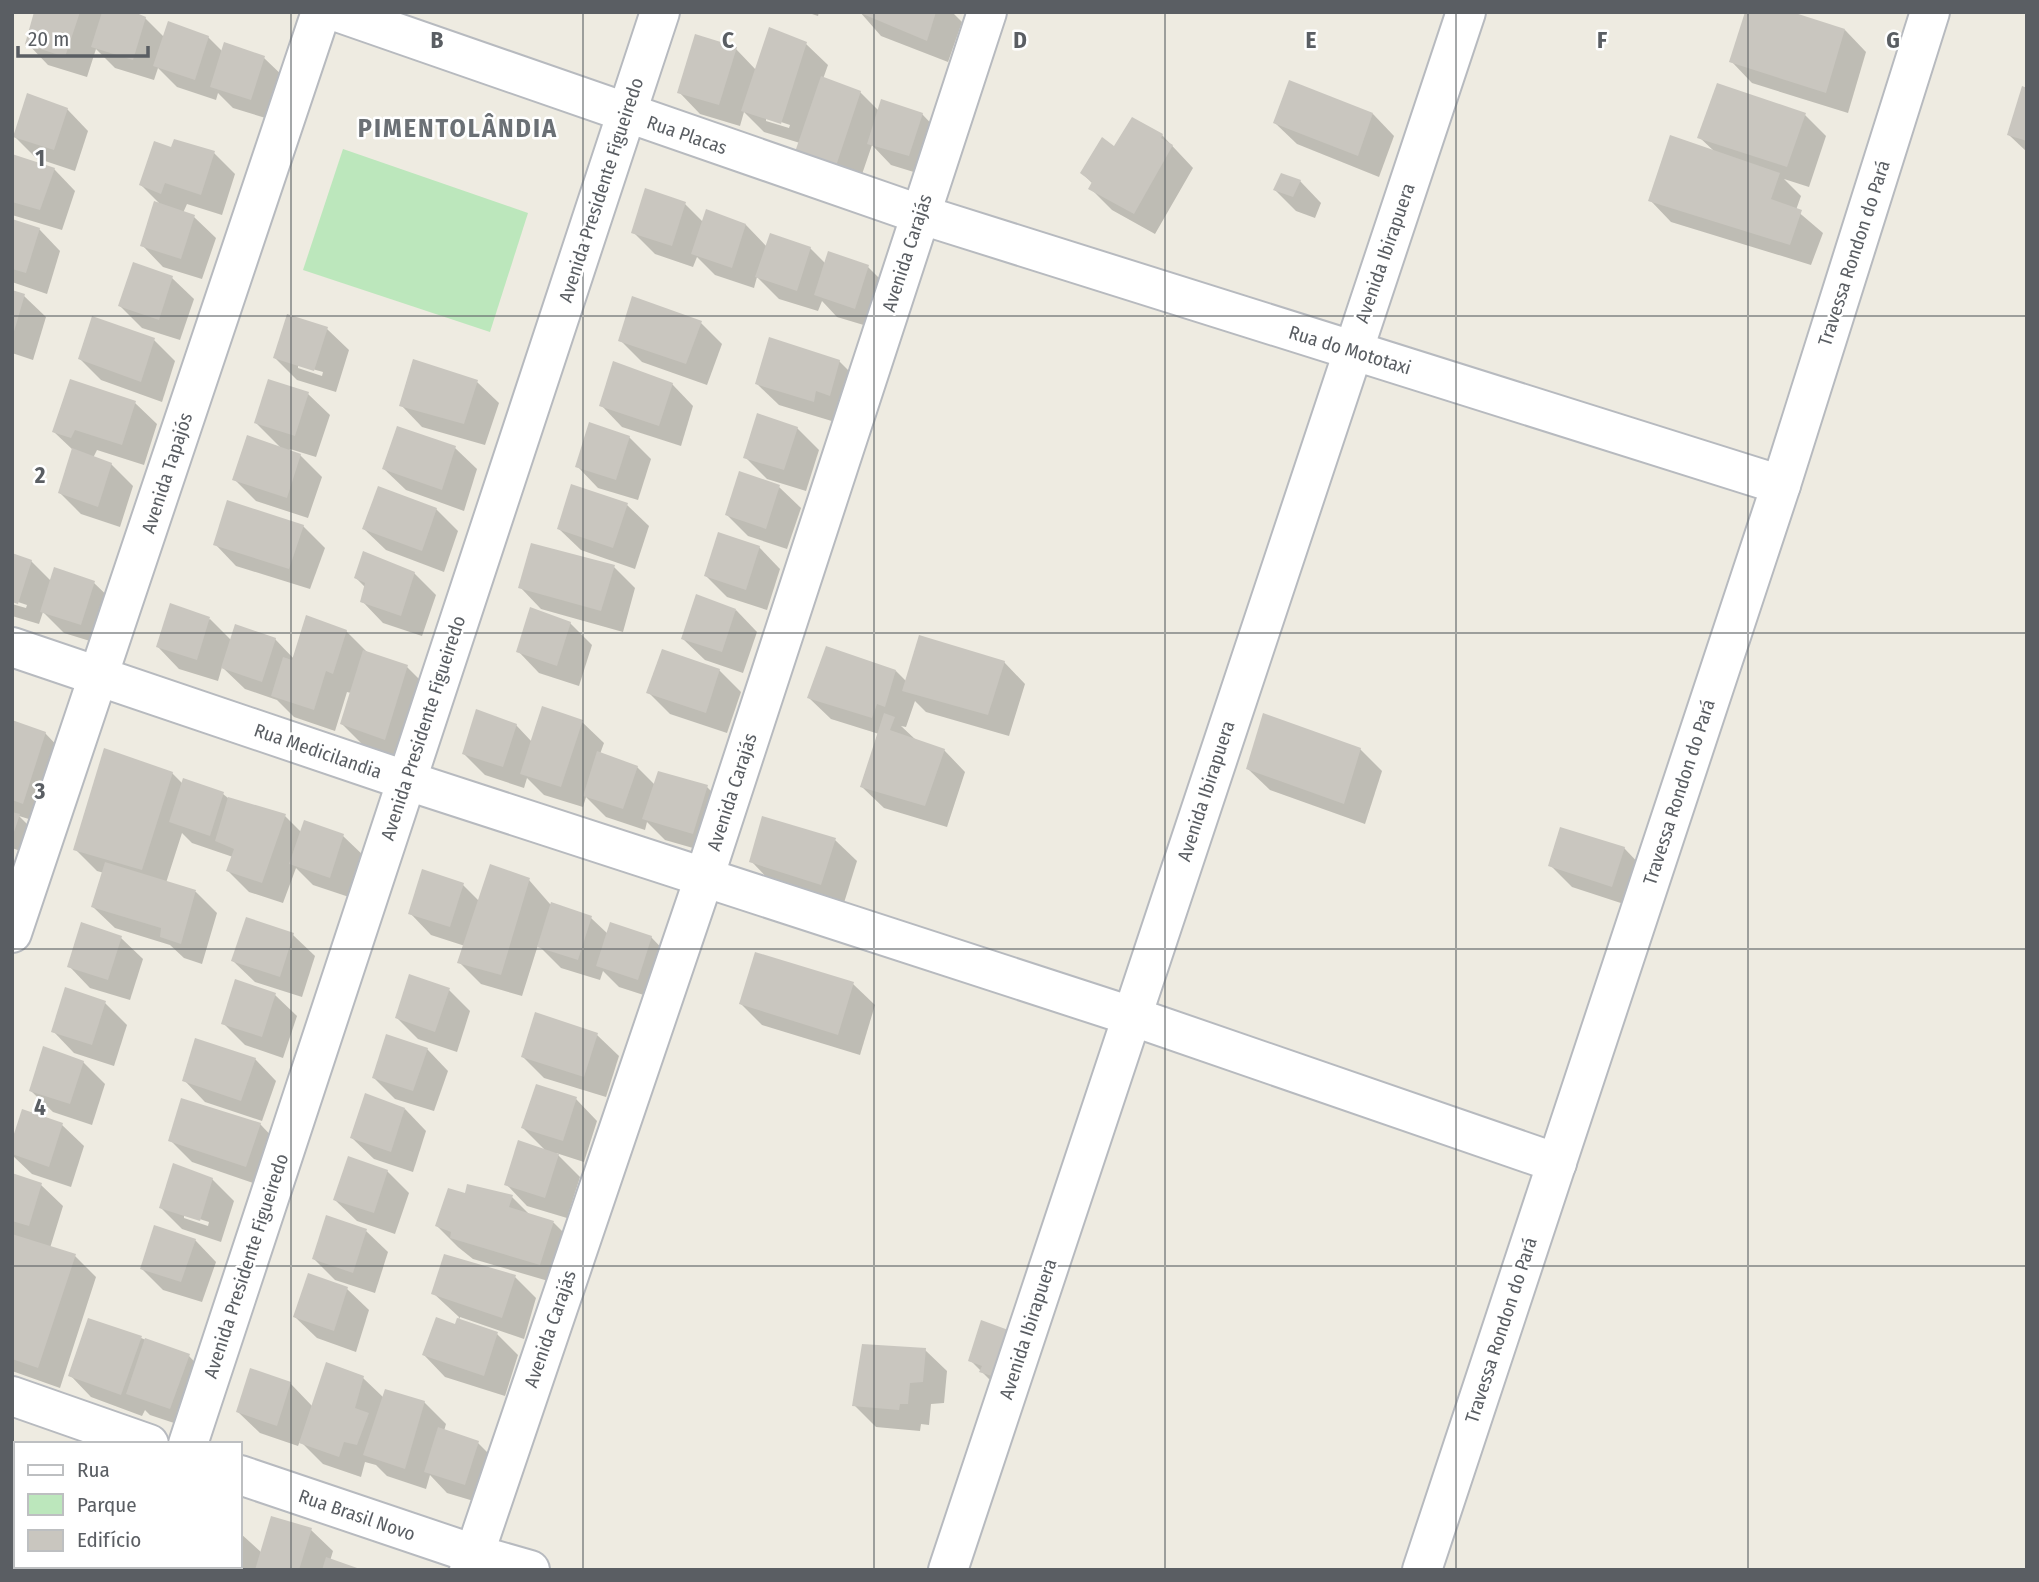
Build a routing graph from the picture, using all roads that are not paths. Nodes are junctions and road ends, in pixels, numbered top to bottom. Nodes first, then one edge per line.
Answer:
1 (321, 12) edge
2 (337, 12) edge
3 (660, 12) edge
4 (987, 12) edge
5 (1466, 12) edge
6 (1930, 12) edge
7 (627, 114) junction
8 (919, 214) junction
9 (1352, 351) junction
10 (1781, 485) junction
11 (12, 647) edge
12 (99, 677) junction
13 (405, 780) junction
14 (704, 878) junction
15 (12, 933) edge
16 (1132, 1016) junction
17 (1557, 1163) junction
18 (12, 1396) edge
19 (143, 1442) edge
20 (189, 1442) edge
21 (242, 1476) edge
22 (471, 1562) edge
23 (530, 1570) edge
24 (948, 1570) edge
25 (1422, 1570) edge

1 - 12 street, Avenida Tapajós
2 - 7 street, Rua Placas
3 - 7 street, Avenida Presidente Figueiredo
4 - 8 street, Avenida Carajás
5 - 9 street, Avenida Ibirapuera
6 - 10 street, Travessa Rondon do Pará
7 - 8 street, Rua Placas
7 - 13 street, Avenida Presidente Figueiredo
8 - 9 street, Rua do Mototaxi
8 - 14 street, Avenida Carajás
9 - 10 street, Rua do Mototaxi
9 - 16 street, Avenida Ibirapuera
10 - 17 street, Travessa Rondon do Pará
11 - 12 street, Rua Medicilandia
12 - 13 street, Rua Medicilandia
12 - 15 street, Avenida Tapajós
13 - 14 street, Rua Medicilandia
13 - 20 street, Avenida Presidente Figueiredo
14 - 16 street, Rua Medicilandia
14 - 22 street, Avenida Carajás
16 - 17 street, Rua Medicilandia
16 - 24 street, Avenida Ibirapuera
17 - 25 street, Travessa Rondon do Pará
18 - 19 street
21 - 22 street, Rua Brasil Novo
22 - 23 street, Rua Brasil Novo

